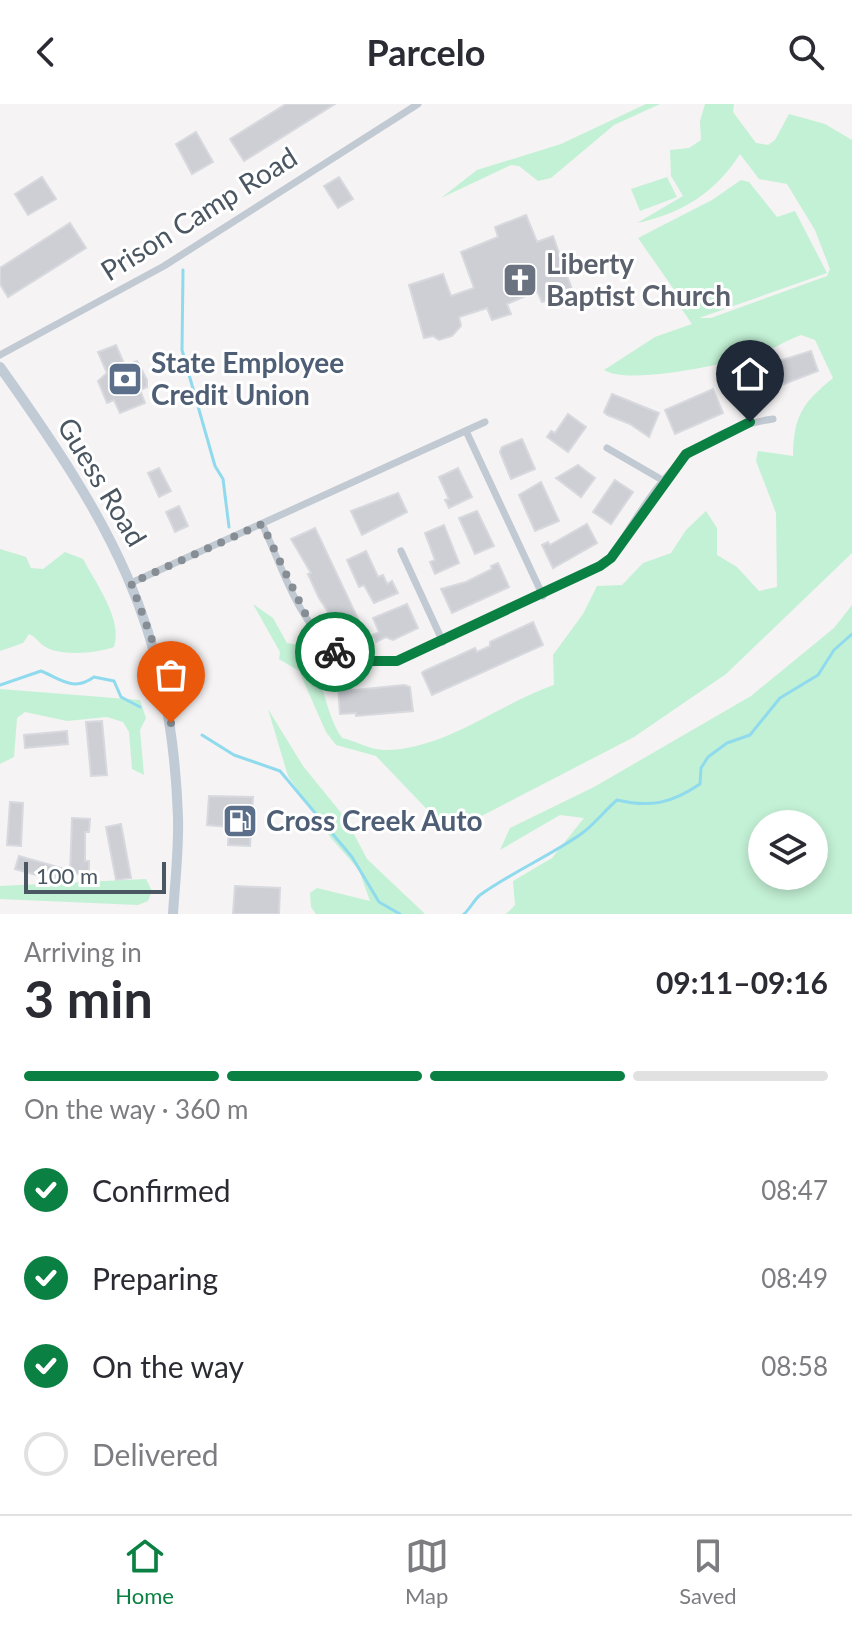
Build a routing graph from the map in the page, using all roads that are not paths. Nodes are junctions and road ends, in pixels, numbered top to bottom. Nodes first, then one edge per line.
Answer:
1 (418, 104) edge
2 (0, 355) edge
3 (0, 367) edge
4 (773, 419) dead end
5 (485, 422) dead end
6 (466, 431) junction
7 (607, 448) dead end
8 (664, 481) junction
9 (262, 524) junction
10 (401, 551) dead end
11 (131, 583) junction
12 (543, 596) junction
13 (443, 642) junction
14 (173, 914) edge

1 - 2 street, Prison Camp Road
3 - 11 main road, Guess Road
4 - 8 street
5 - 6 street
6 - 9 street
6 - 12 street
7 - 8 street
8 - 12 street
9 - 11 street
9 - 13 street
10 - 13 street
11 - 14 main road, Guess Road
12 - 13 street

